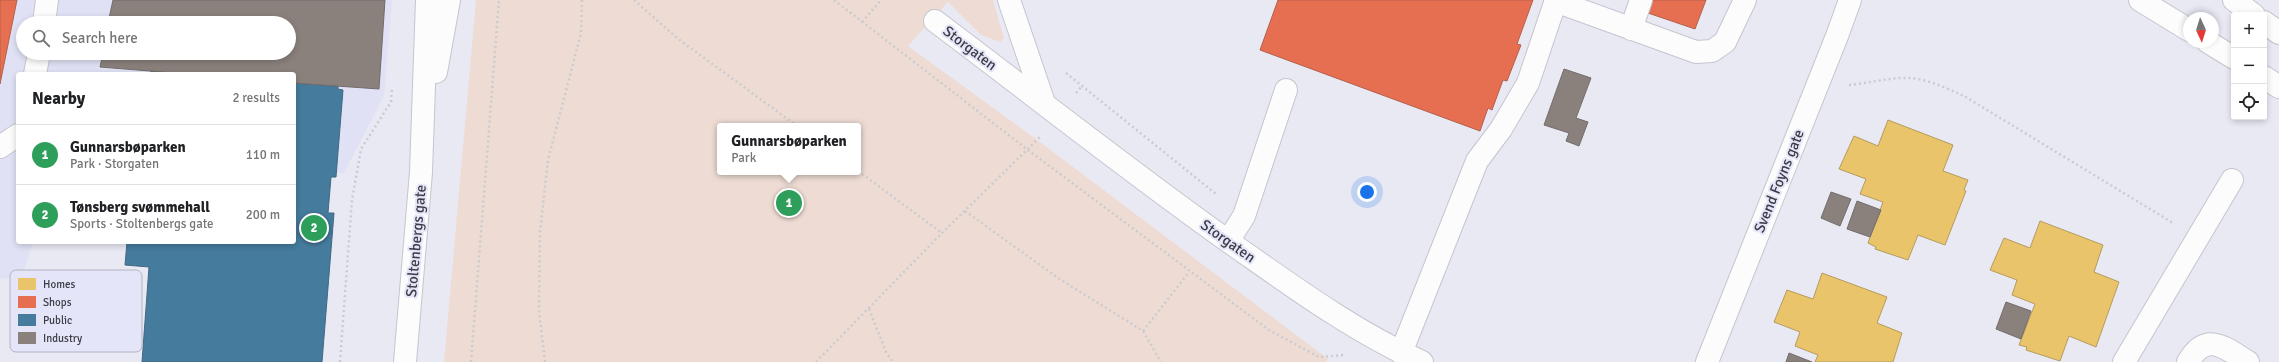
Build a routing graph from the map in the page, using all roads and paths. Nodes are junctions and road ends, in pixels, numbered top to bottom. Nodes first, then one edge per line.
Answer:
1 (48, 0) edge
2 (427, 0) edge
3 (449, 0) edge
4 (499, 0) edge
5 (582, 0) edge
6 (634, 0) edge
7 (834, 0) edge
8 (881, 0) edge
9 (1009, 0) edge
10 (1555, 0) edge
11 (1641, 0) edge
12 (1745, 0) edge
13 (1850, 0) edge
14 (2140, 0) edge
15 (2234, 0) edge
16 (2250, 12) edge
17 (45, 16) edge
18 (935, 21) dead end
19 (862, 22) junction
20 (2267, 24) edge
21 (2183, 26) edge
22 (1631, 29) junction
23 (2279, 34) edge
24 (2218, 48) edge
25 (2231, 56) edge
26 (38, 60) edge
27 (35, 72) edge
28 (1065, 72) dead end
29 (2267, 79) edge
30 (393, 86) dead end
31 (2279, 87) edge
32 (1286, 90) dead end
33 (1816, 90) junction
34 (1044, 103) junction
35 (793, 123) edge
36 (16, 136) edge
37 (422, 146) junction
38 (0, 147) edge
39 (1028, 150) junction
40 (861, 173) edge
41 (2232, 180) dead end
42 (964, 211) junction
43 (1244, 216) junction
44 (942, 232) junction
45 (2197, 238) junction
46 (1228, 241) junction
47 (1189, 272) junction
48 (869, 308) junction
49 (1143, 331) junction
50 (408, 337) junction
51 (1401, 353) junction
52 (1349, 355) dead end
53 (340, 362) edge
54 (405, 362) edge
55 (411, 362) edge
56 (471, 362) edge
57 (545, 362) edge
58 (816, 362) edge
59 (893, 362) edge
60 (1161, 362) edge
61 (1422, 362) edge
62 (1707, 362) edge
63 (2124, 362) edge
64 (2188, 362) edge
65 (2248, 362) edge

1 - 17 street
2 - 37 street, Stoltenbergs gate
3 - 37 street, Stoltenbergs gate
4 - 56 path
5 - 57 path
6 - 35 path
7 - 19 path
8 - 19 path
9 - 34 street
10 - 22 street
10 - 51 street
11 - 22 street
12 - 22 street
13 - 33 street, Svend Foyns gate
14 - 21 street
15 - 16 street
18 - 34 street, Storgaten
19 - 39 path
20 - 23 street
24 - 25 street
26 - 27 street
28 - 43 path
29 - 31 street
30 - 53 path
32 - 43 street
33 - 45 path
33 - 62 street, Svend Foyns gate
34 - 46 street, Storgaten
36 - 38 street
37 - 50 street, Stoltenbergs gate
39 - 42 path
39 - 47 path
40 - 44 path
41 - 45 street
42 - 44 path
42 - 49 path
43 - 46 street
44 - 48 path
45 - 63 street
46 - 51 street, Storgaten
47 - 49 path
47 - 52 path
48 - 58 path
48 - 59 path
49 - 60 path
50 - 54 street, Stoltenbergs gate
50 - 55 street, Stoltenbergs gate
51 - 61 street, Storgaten
64 - 65 street

